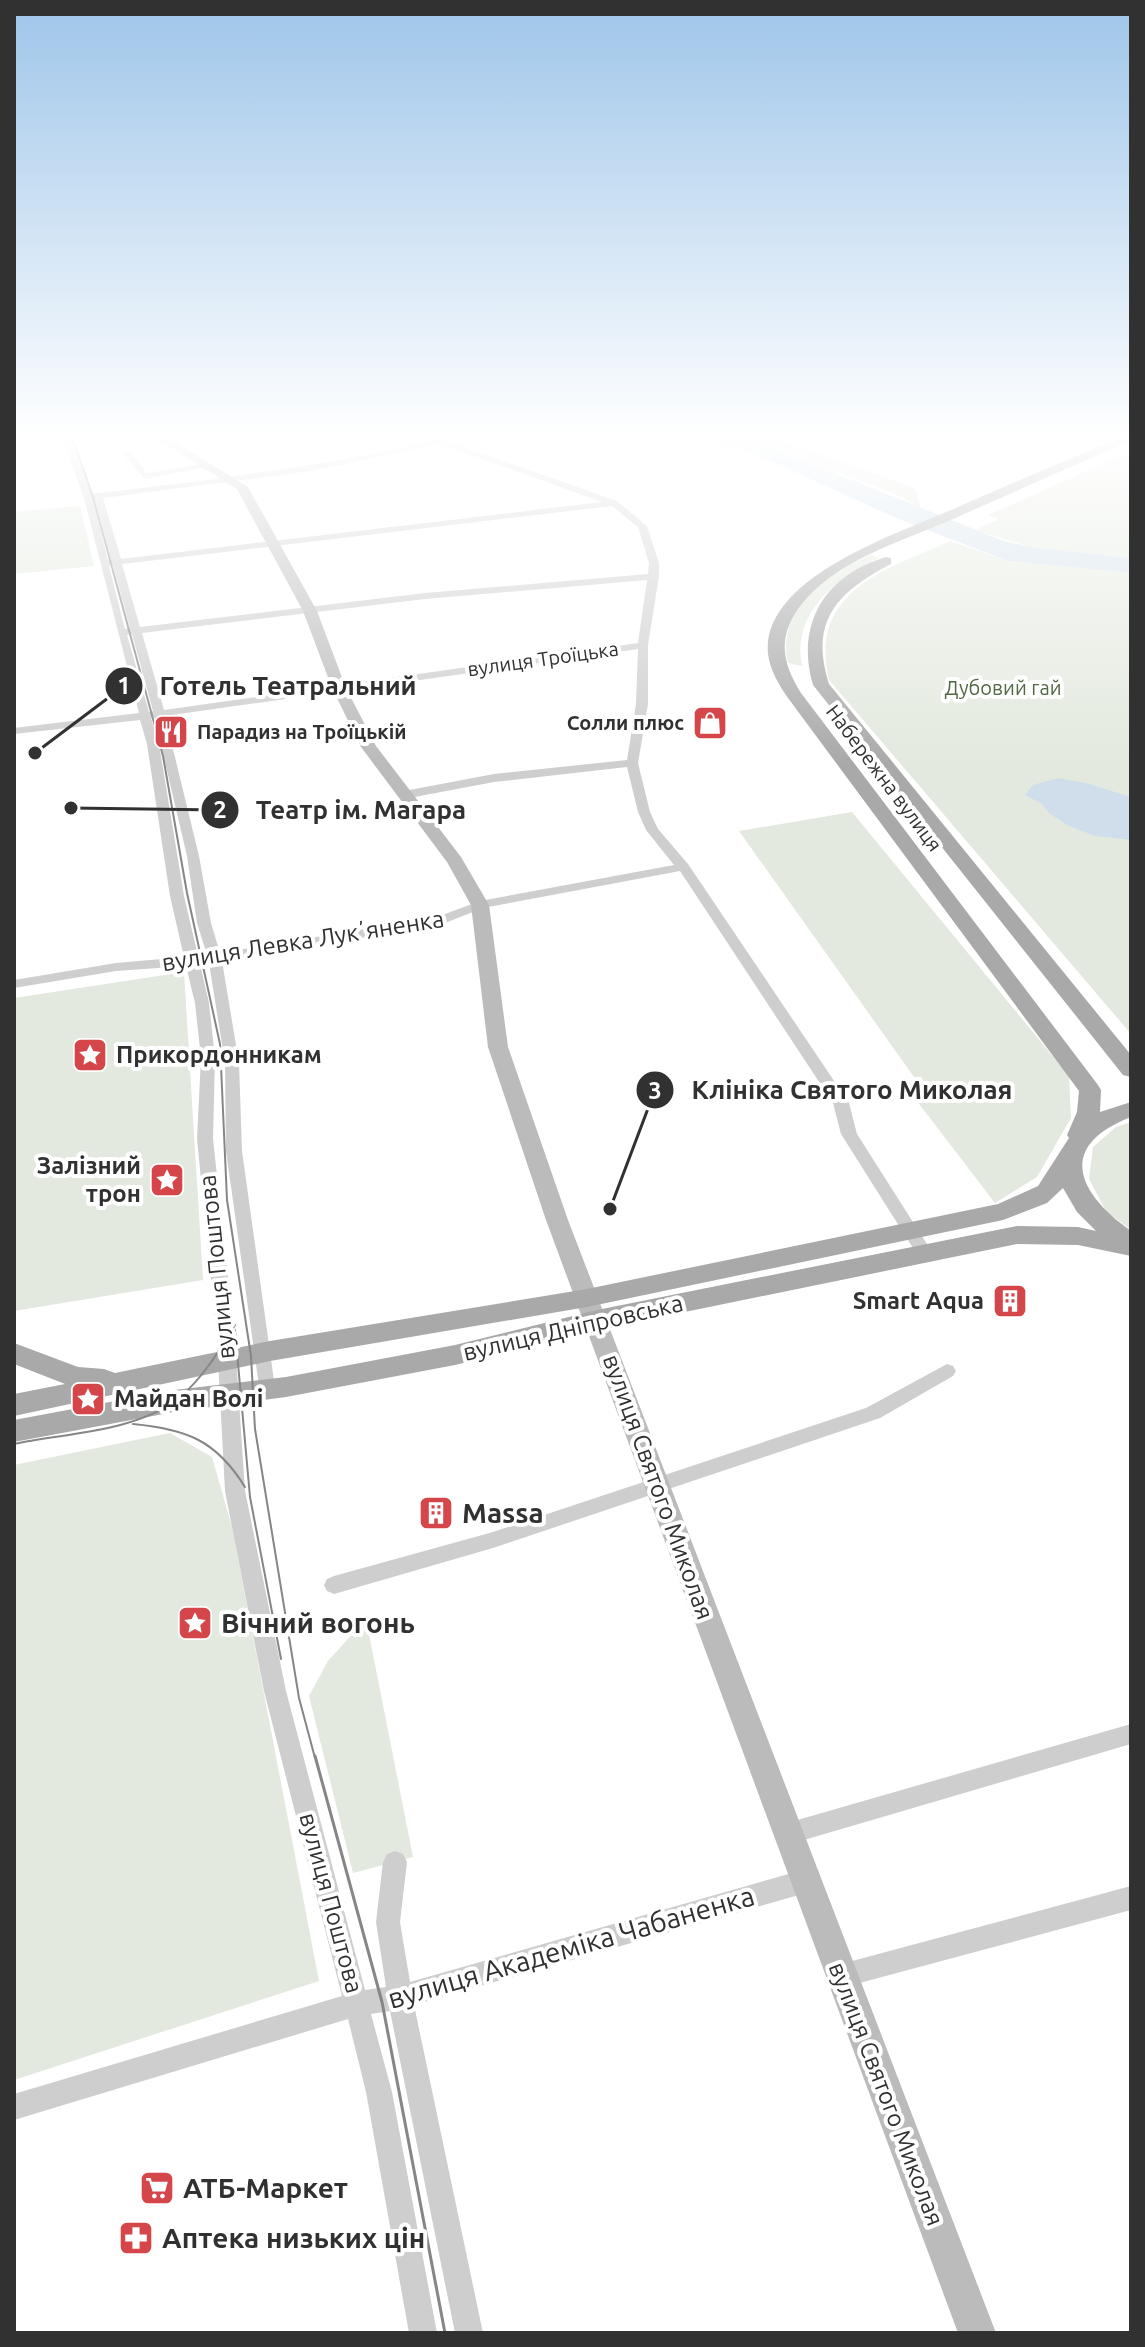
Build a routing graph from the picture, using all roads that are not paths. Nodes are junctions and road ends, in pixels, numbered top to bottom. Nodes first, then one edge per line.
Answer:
1 (107, 547) edge
2 (250, 547) edge
3 (274, 547) edge
4 (649, 547) edge
5 (902, 547) edge
6 (905, 547) edge
7 (898, 549) junction
8 (111, 562) junction
9 (654, 576) junction
10 (310, 611) junction
11 (128, 631) junction
12 (643, 645) junction
13 (339, 688) junction
14 (152, 715) junction
15 (14, 731) edge
16 (632, 763) junction
17 (404, 795) junction
18 (683, 867) junction
19 (480, 905) junction
20 (215, 959) junction
21 (192, 961) junction
22 (14, 984) edge
23 (1131, 1070) edge
24 (1131, 1109) edge
25 (1075, 1143) junction
26 (918, 1240) junction
27 (1131, 1245) edge
28 (592, 1309) junction
29 (14, 1353) edge
30 (261, 1353) junction
31 (227, 1361) junction
32 (947, 1371) dead end
33 (126, 1381) junction
34 (266, 1388) junction
35 (227, 1393) junction
36 (14, 1405) edge
37 (14, 1431) edge
38 (657, 1487) junction
39 (334, 1585) dead end
40 (1131, 1734) edge
41 (787, 1834) junction
42 (395, 1862) dead end
43 (806, 1881) junction
44 (1131, 1898) edge
45 (841, 1976) junction
46 (400, 1997) junction
47 (358, 2004) junction
48 (14, 2107) edge
49 (423, 2333) edge
50 (469, 2333) edge
51 (977, 2333) edge

1 - 8 street, вулиця Поштова
2 - 8 street
3 - 10 street, вулиця Святого Миколая
4 - 9 street
5 - 7 main road, Набережна вулиця
6 - 7 main road, Набережна вулиця
7 - 23 main road
7 - 25 main road, Набережна вулиця
8 - 11 street, вулиця Поштова
9 - 10 street
9 - 12 street
10 - 11 street
10 - 13 street, вулиця Святого Миколая
11 - 14 street, вулиця Поштова
12 - 13 street, вулиця Троїцька
12 - 16 street
13 - 14 street, вулиця Троїцька
13 - 17 street, вулиця Святого Миколая
14 - 15 street, вулиця Троїцька
14 - 20 street, вулиця Поштова
14 - 21 street, вулиця Поштова
16 - 17 street
16 - 18 street
17 - 19 street, вулиця Святого Миколая
18 - 19 street, вулиця Левка Лукʼяненка
18 - 26 street
19 - 20 street, вулиця Левка Лукʼяненка
19 - 28 street, вулиця Святого Миколая
20 - 21 street, вулиця Левка Лукʼяненка
20 - 30 street, вулиця Поштова
21 - 22 street, вулиця Левка Лукʼяненка
21 - 31 street, вулиця Поштова
24 - 25 main road
25 - 26 main road, вулиця Дніпровська
25 - 27 main road
26 - 27 main road, вулиця Дніпровська
26 - 28 main road, вулиця Дніпровська
28 - 30 main road, вулиця Дніпровська
28 - 34 main road, вулиця Дніпровська
28 - 38 street, вулиця Святого Миколая
29 - 33 main road
30 - 31 main road, вулиця Дніпровська
30 - 34 street, вулиця Поштова
31 - 33 main road, вулиця Дніпровська
31 - 35 street, вулиця Поштова
32 - 38 street
33 - 36 main road, вулиця Дніпровська
34 - 35 main road, вулиця Дніпровська
35 - 37 main road, вулиця Дніпровська
35 - 47 street, вулиця Поштова
38 - 39 street
38 - 41 street, вулиця Святого Миколая
40 - 41 street
41 - 43 street, вулиця Святого Миколая
42 - 46 street, вулиця Поштова
43 - 45 street, вулиця Святого Миколая
43 - 46 street, вулиця Академіка Чабаненка
44 - 45 street
45 - 51 street, вулиця Святого Миколая
46 - 47 street, вулиця Академіка Чабаненка
46 - 50 street, вулиця Поштова
47 - 48 street, вулиця Академіка Чабаненка
47 - 49 street, вулиця Поштова

